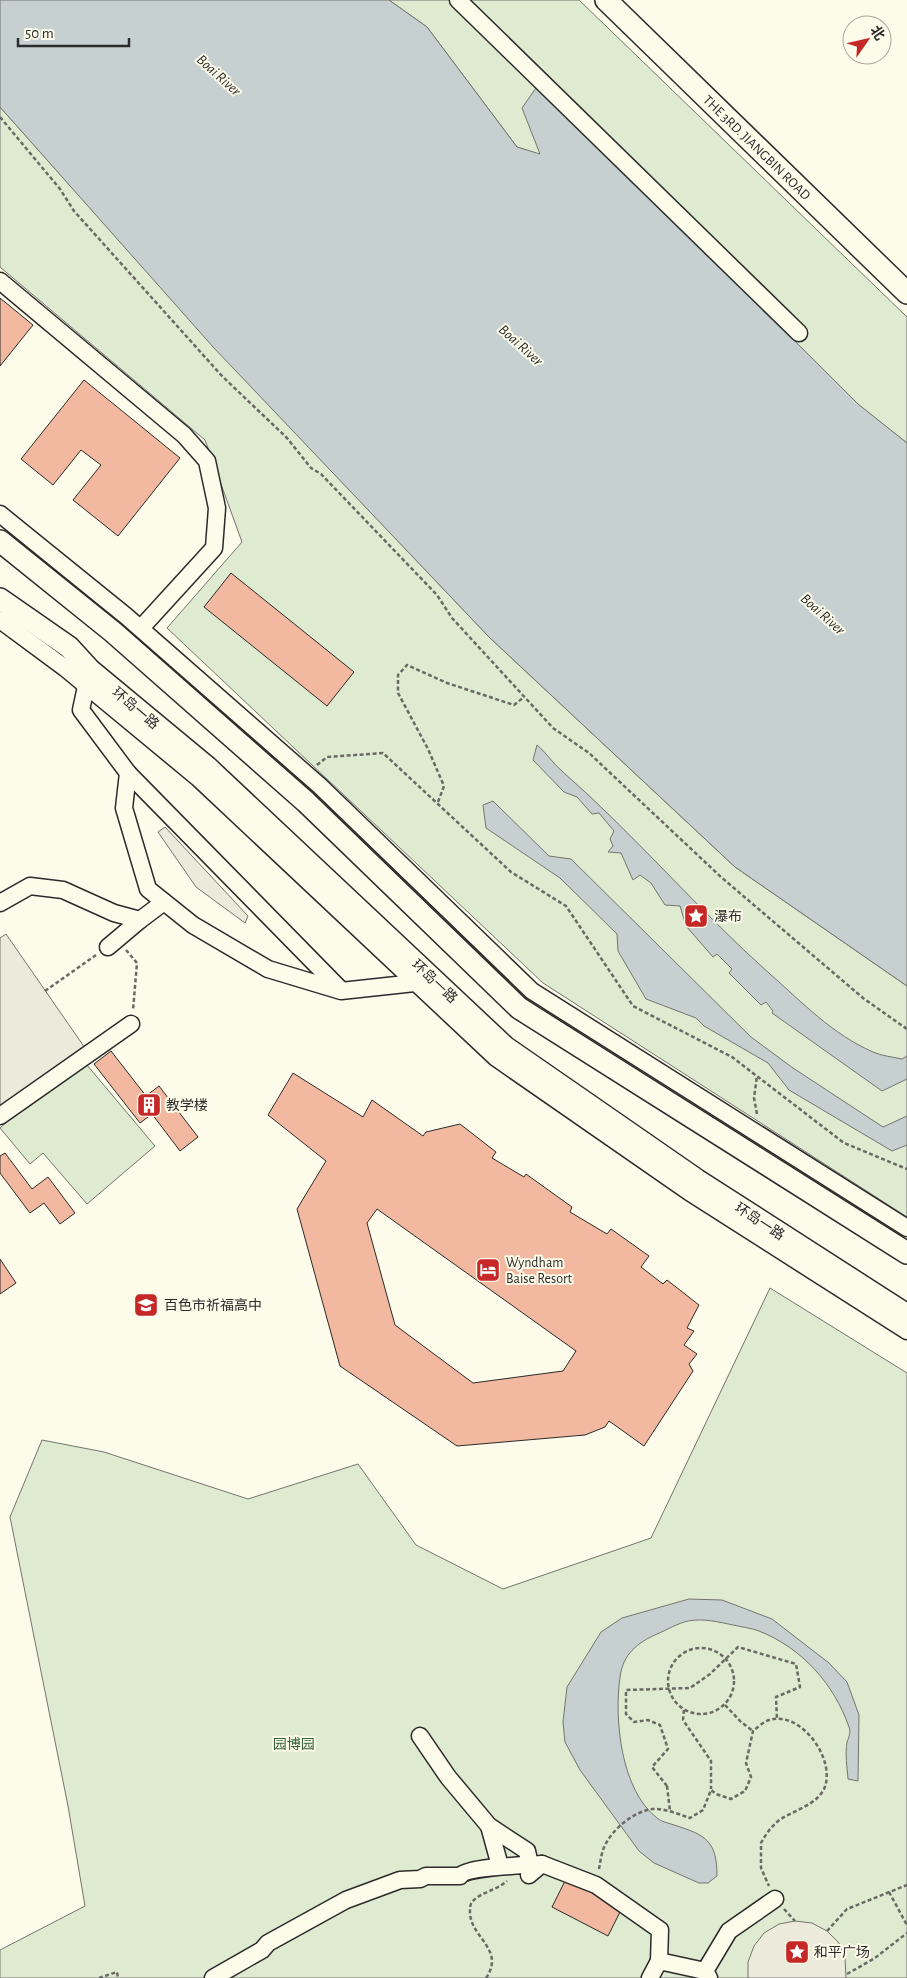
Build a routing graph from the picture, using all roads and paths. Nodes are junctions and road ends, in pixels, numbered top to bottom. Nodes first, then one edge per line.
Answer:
1 (458, 0) edge
2 (604, 0) edge
3 (0, 117) edge
4 (0, 281) edge
5 (907, 293) edge
6 (798, 333) dead end
7 (0, 514) edge
8 (0, 541) edge
9 (0, 599) edge
10 (0, 620) edge
11 (141, 628) junction
12 (88, 677) junction
13 (524, 698) junction
14 (128, 773) junction
15 (305, 773) junction
16 (438, 802) junction
17 (164, 902) junction
18 (0, 904) edge
19 (140, 920) junction
20 (108, 947) joint
21 (137, 963) dead end
22 (426, 982) junction
23 (45, 991) dead end
24 (341, 991) junction
25 (132, 1024) joint
26 (907, 1029) edge
27 (757, 1076) junction
28 (0, 1116) edge
29 (758, 1134) junction
30 (907, 1169) edge
31 (907, 1228) edge
32 (907, 1253) edge
33 (907, 1314) edge
34 (907, 1331) edge
35 (725, 1705) junction
36 (684, 1710) junction
37 (777, 1720) junction
38 (753, 1731) junction
39 (420, 1736) dead end
40 (711, 1790) junction
41 (670, 1811) junction
42 (488, 1826) junction
43 (500, 1866) junction
44 (534, 1868) junction
45 (598, 1875) dead end
46 (907, 1885) edge
47 (889, 1892) junction
48 (775, 1899) junction
49 (795, 1921) dead end
50 (907, 1925) edge
51 (827, 1931) dead end
52 (907, 1933) edge
53 (659, 1961) junction
54 (707, 1974) edge
55 (846, 1974) dead end
56 (99, 1978) edge
57 (118, 1978) edge
58 (213, 1978) edge
59 (486, 1978) edge
60 (650, 1978) edge

1 - 6 street
2 - 5 main road, THE 3RD. JIANGBIN ROAD
3 - 13 path
4 - 11 street
7 - 11 street
8 - 32 main road
9 - 12 main road, 环岛一路
10 - 12 street
11 - 15 street
12 - 14 street
12 - 22 main road, 环岛一路
13 - 16 path
13 - 26 path
14 - 17 street
14 - 24 street
15 - 16 path
15 - 29 street
16 - 27 path
17 - 19 street
17 - 24 street
18 - 19 street
19 - 20 street
20 - 23 path
21 - 25 path
22 - 24 street
22 - 33 main road, 环岛一路
22 - 34 street
25 - 28 street
27 - 29 path
27 - 30 path
29 - 31 street
35 - 36 path
35 - 36 path
35 - 38 path
36 - 40 path
37 - 38 path
37 - 41 path, bridge
37 - 48 path
38 - 40 path
39 - 42 street
40 - 41 path
41 - 45 path
42 - 43 street
42 - 44 street
43 - 44 street
43 - 58 street
44 - 53 street
44 - 59 path
46 - 47 path
47 - 50 path
47 - 51 path
48 - 49 path
48 - 54 street
52 - 55 path
53 - 54 street
53 - 60 street
56 - 57 path

